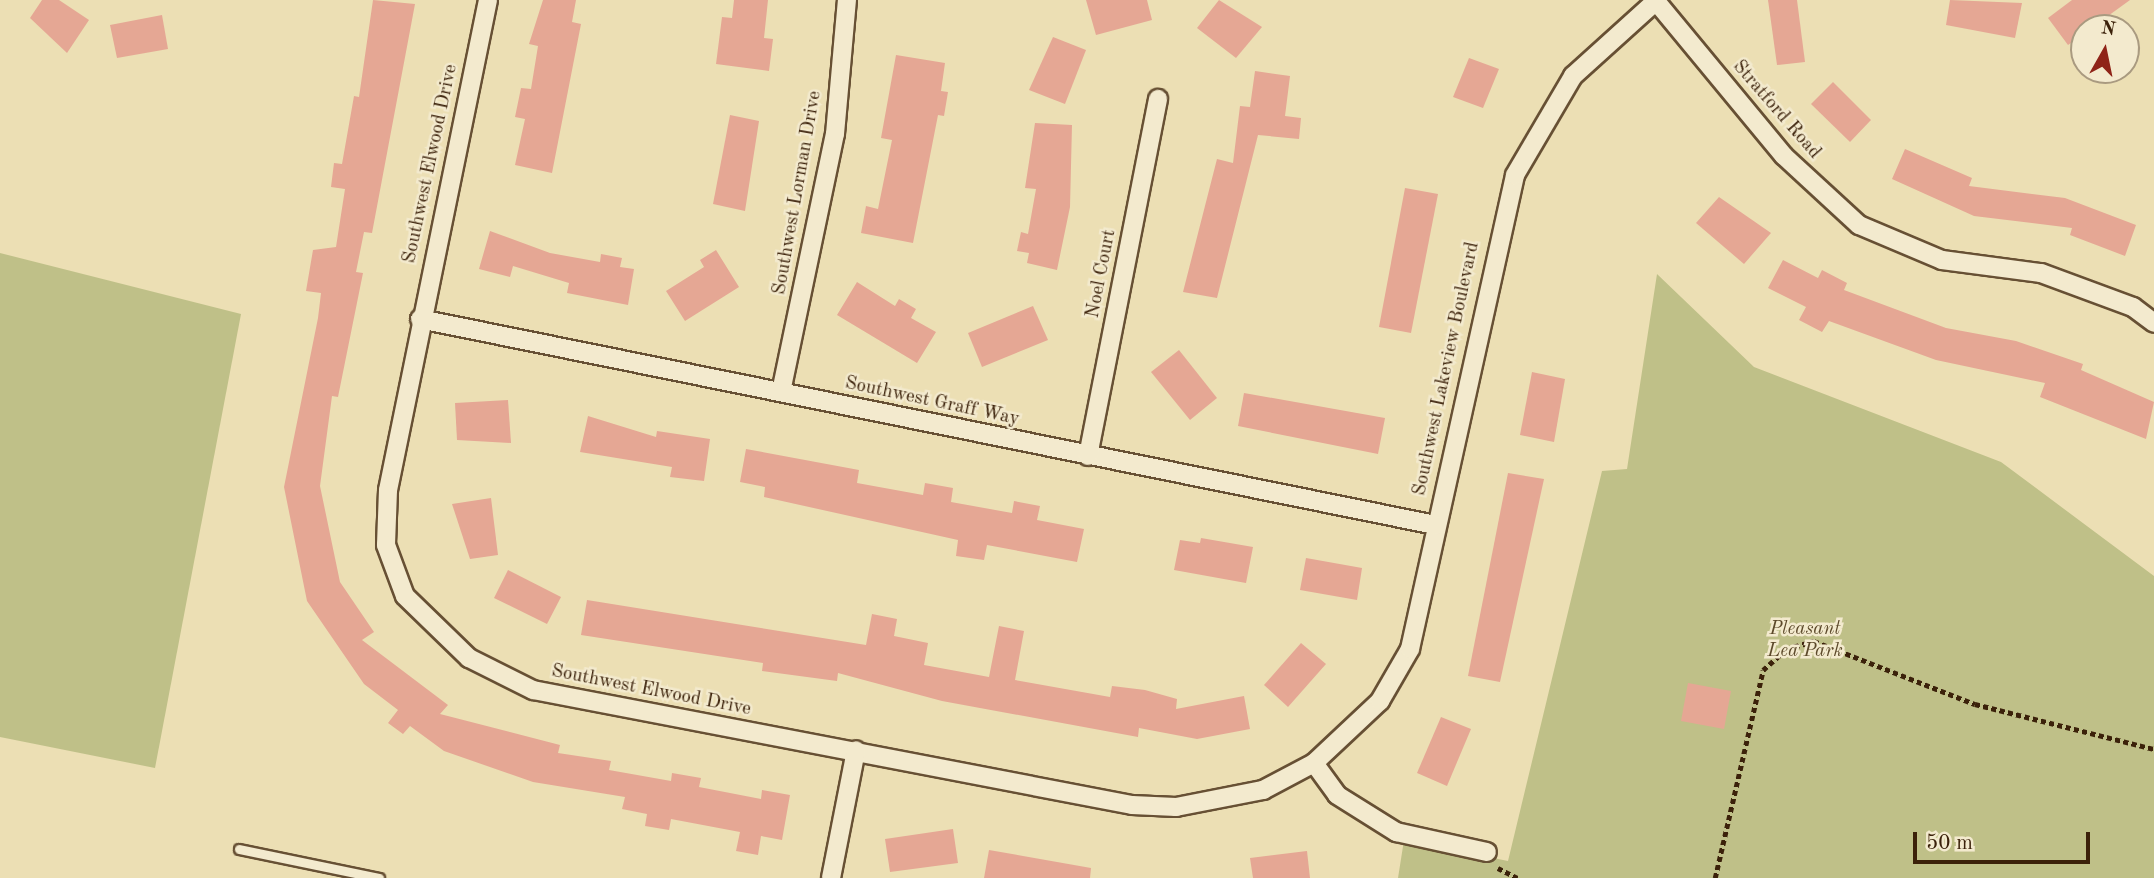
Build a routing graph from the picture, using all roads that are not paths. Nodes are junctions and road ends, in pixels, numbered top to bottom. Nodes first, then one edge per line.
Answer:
1 (488, 0) edge
2 (847, 0) edge
3 (1656, 0) edge
4 (1158, 99) dead end
5 (420, 320) junction
6 (2154, 323) edge
7 (781, 393) junction
8 (1088, 456) junction
9 (1436, 525) junction
10 (856, 750) junction
11 (1314, 764) junction
12 (239, 849) dead end
13 (1487, 852) dead end
14 (379, 878) edge
15 (831, 878) edge

1 - 5 street, Southwest Elwood Drive
2 - 7 street, Southwest Lorman Drive
3 - 6 street, Stratford Road
3 - 9 street, Southwest Lakeview Boulevard
4 - 8 street, Noel Court
5 - 7 street, Southwest Graff Way
5 - 10 street, Southwest Elwood Drive
7 - 8 street, Southwest Graff Way
8 - 9 street, Southwest Graff Way
9 - 11 street, Southwest Lakeview Boulevard
10 - 11 street, Southwest Elwood Drive
10 - 15 street
11 - 13 street
12 - 14 lane

